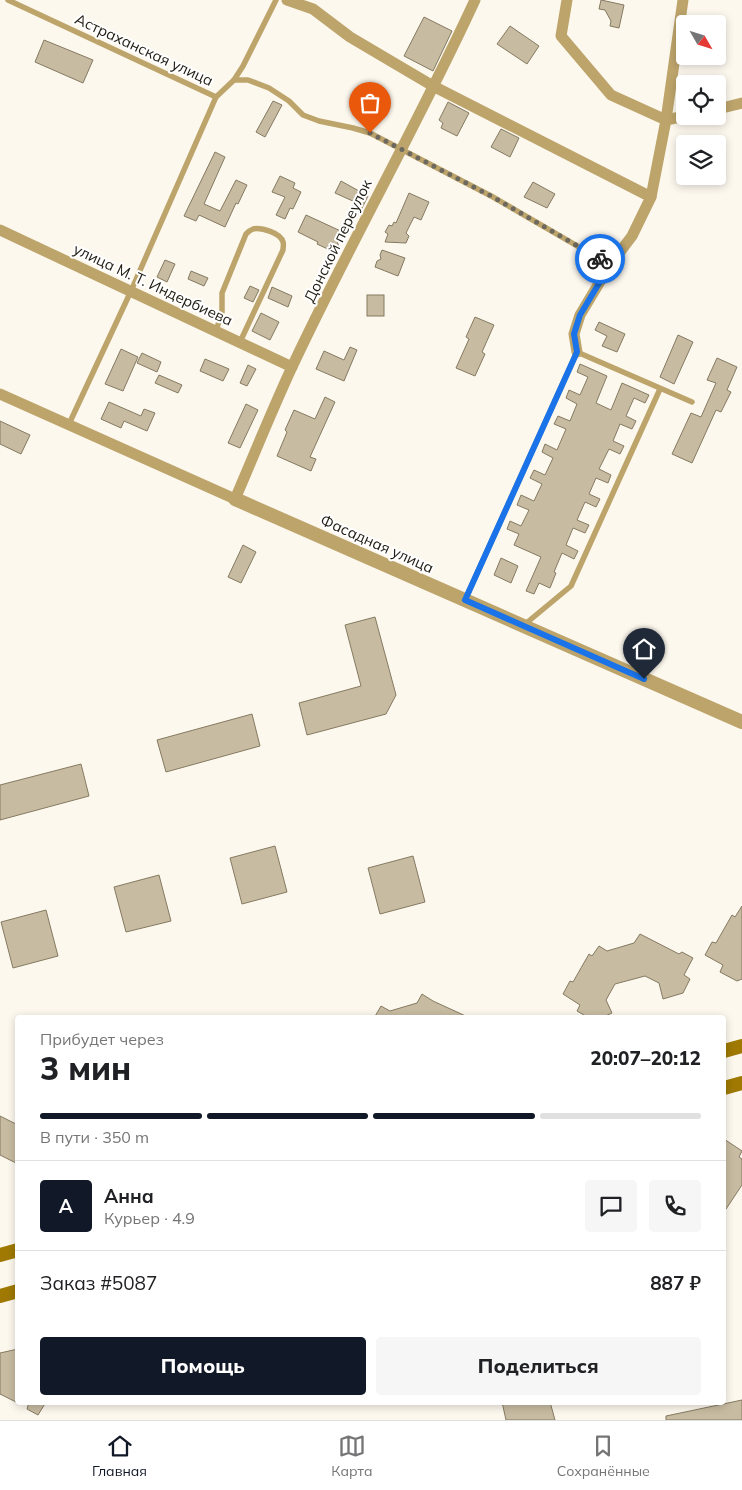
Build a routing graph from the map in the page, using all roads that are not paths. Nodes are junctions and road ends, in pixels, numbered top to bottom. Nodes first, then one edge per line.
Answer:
1 (8, 0) edge
2 (276, 0) edge
3 (287, 0) edge
4 (475, 0) edge
5 (566, 0) edge
6 (683, 0) edge
7 (234, 80) junction
8 (433, 86) junction
9 (216, 97) junction
10 (742, 103) edge
11 (726, 107) edge
12 (676, 118) edge
13 (666, 120) junction
14 (400, 150) junction
15 (651, 197) junction
16 (0, 230) edge
17 (610, 265) junction
18 (131, 292) junction
19 (216, 331) junction
20 (240, 342) junction
21 (577, 352) junction
22 (292, 367) junction
23 (660, 388) junction
24 (0, 394) edge
25 (692, 402) dead end
26 (70, 424) junction
27 (235, 499) junction
28 (465, 600) junction
29 (524, 626) junction
30 (742, 722) edge
31 (742, 1046) edge
32 (726, 1051) edge
33 (742, 1083) edge
34 (726, 1087) edge
35 (15, 1251) edge
36 (0, 1255) edge
37 (15, 1293) edge
38 (0, 1296) edge

1 - 9 lane, Астраханская улица
2 - 7 lane
3 - 8 street
4 - 8 street, Донской переулок
5 - 13 street
6 - 13 street
7 - 9 lane
7 - 14 lane, Астраханская улица
8 - 14 street, Донской переулок
8 - 15 street
9 - 18 lane
10 - 11 street
12 - 13 street
13 - 15 street
14 - 17 lane, Астраханская улица
14 - 22 street, Донской переулок
15 - 17 street
16 - 18 street, улица М. Т. Индербиева
17 - 21 street
18 - 19 street, улица М. Т. Индербиева
18 - 26 lane
19 - 20 street, улица М. Т. Индербиева
19 - 20 lane
20 - 22 street, улица М. Т. Индербиева
21 - 23 lane
21 - 28 lane
22 - 27 street, Донской переулок
23 - 25 lane
23 - 29 lane
24 - 26 street, Фасадная улица
26 - 27 street, Фасадная улица
27 - 28 street, Фасадная улица
28 - 29 street, Фасадная улица
29 - 30 street, Фасадная улица
31 - 32 main road
33 - 34 main road
35 - 36 main road
37 - 38 main road

